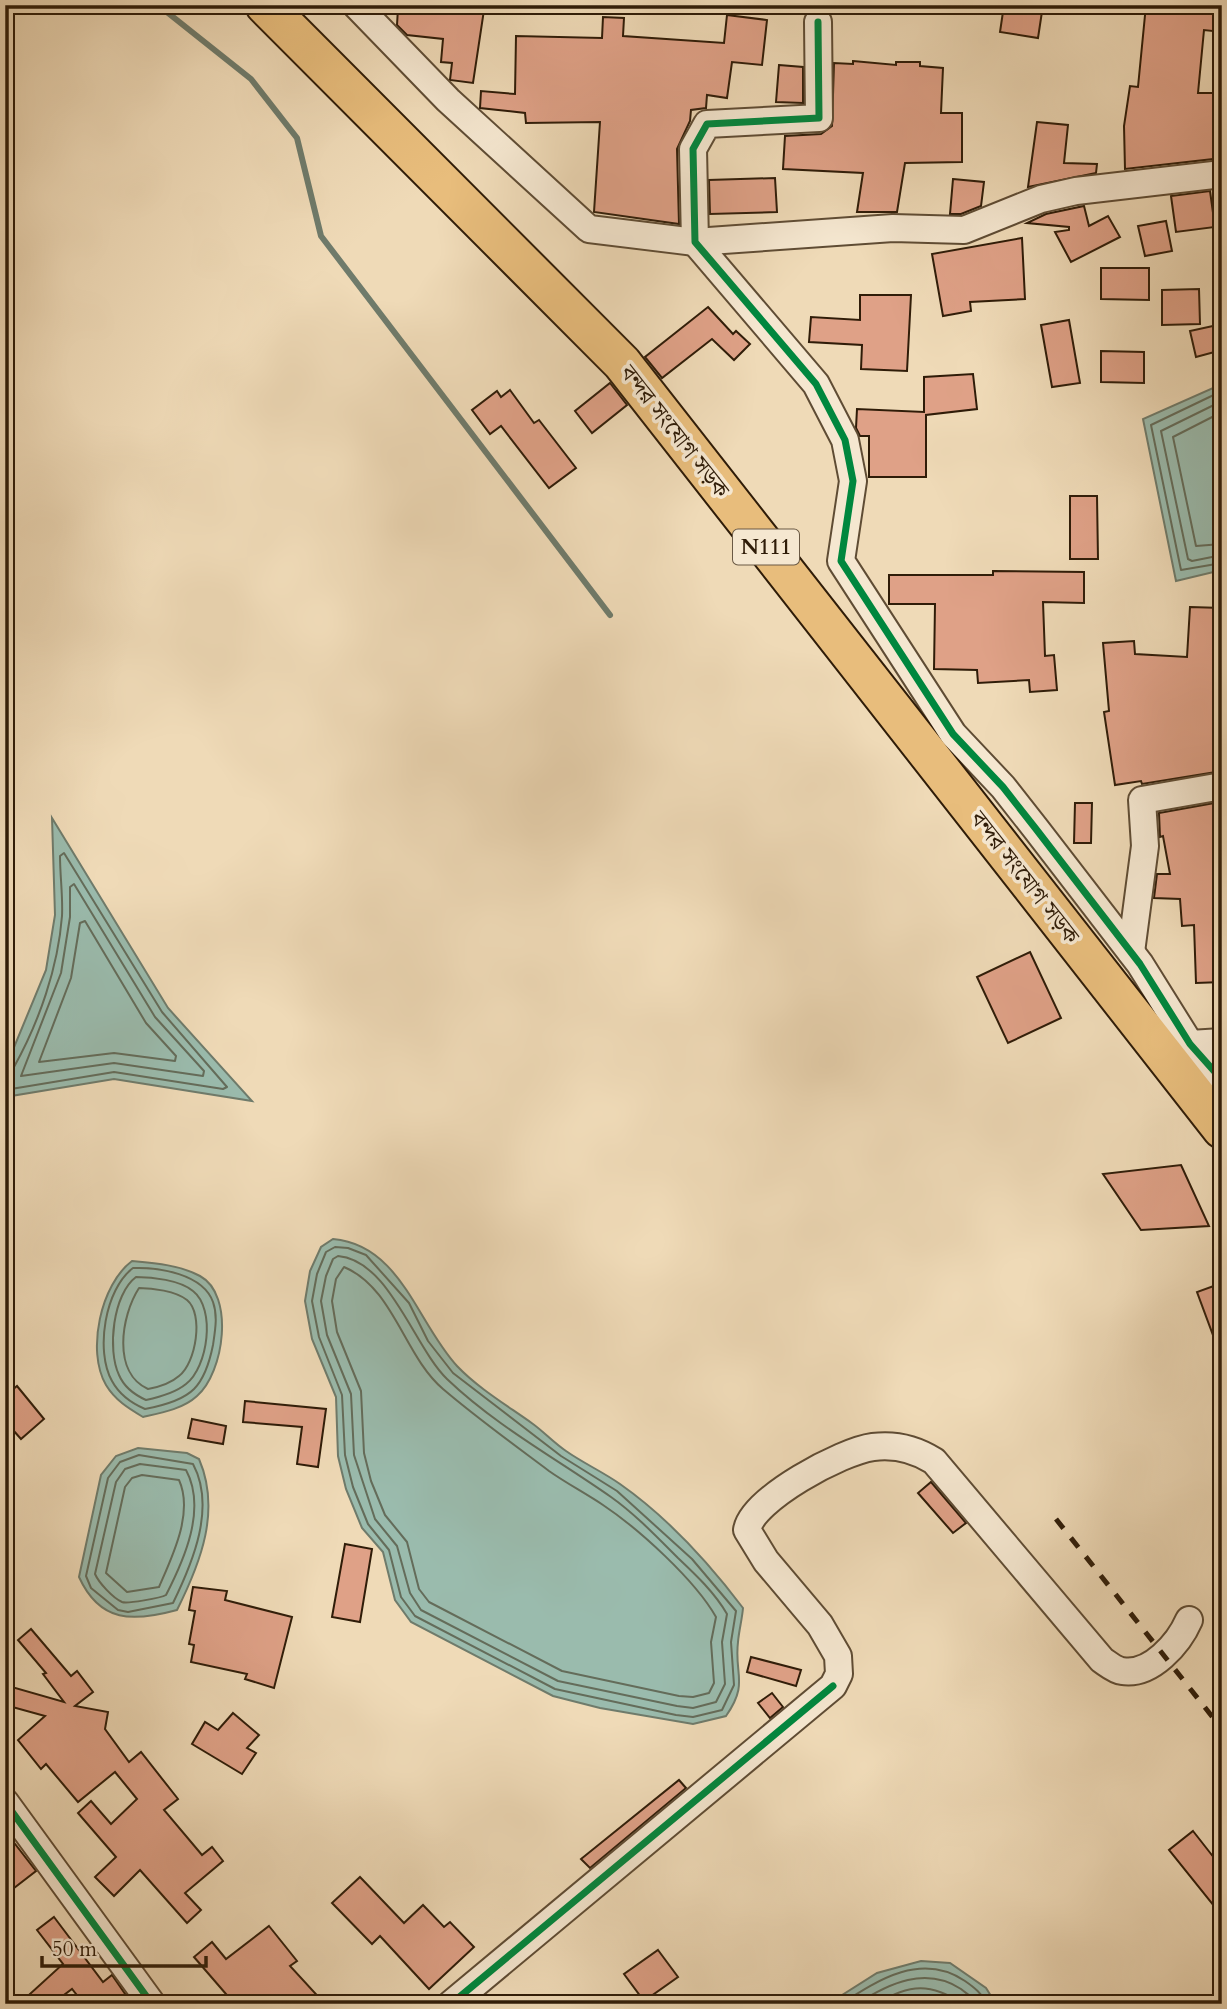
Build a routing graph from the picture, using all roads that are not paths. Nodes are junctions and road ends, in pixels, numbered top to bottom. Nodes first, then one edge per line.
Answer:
1 (265, 5) edge
2 (356, 5) edge
3 (818, 22) dead end
4 (1222, 174) edge
5 (695, 242) junction
6 (1222, 786) edge
7 (1131, 953) junction
8 (1222, 1042) edge
9 (1190, 1044) junction
10 (1222, 1080) edge
11 (1222, 1129) edge
12 (1189, 1620) dead end
13 (5, 1802) edge
14 (152, 2004) edge
15 (451, 2004) edge

1 - 11 highway, বন্দর সংযোগ সড়ক / N111
2 - 5 street
3 - 5 street
4 - 5 street
5 - 7 street
6 - 7 street
7 - 9 street
8 - 9 street
9 - 10 street
12 - 15 street
13 - 14 street

